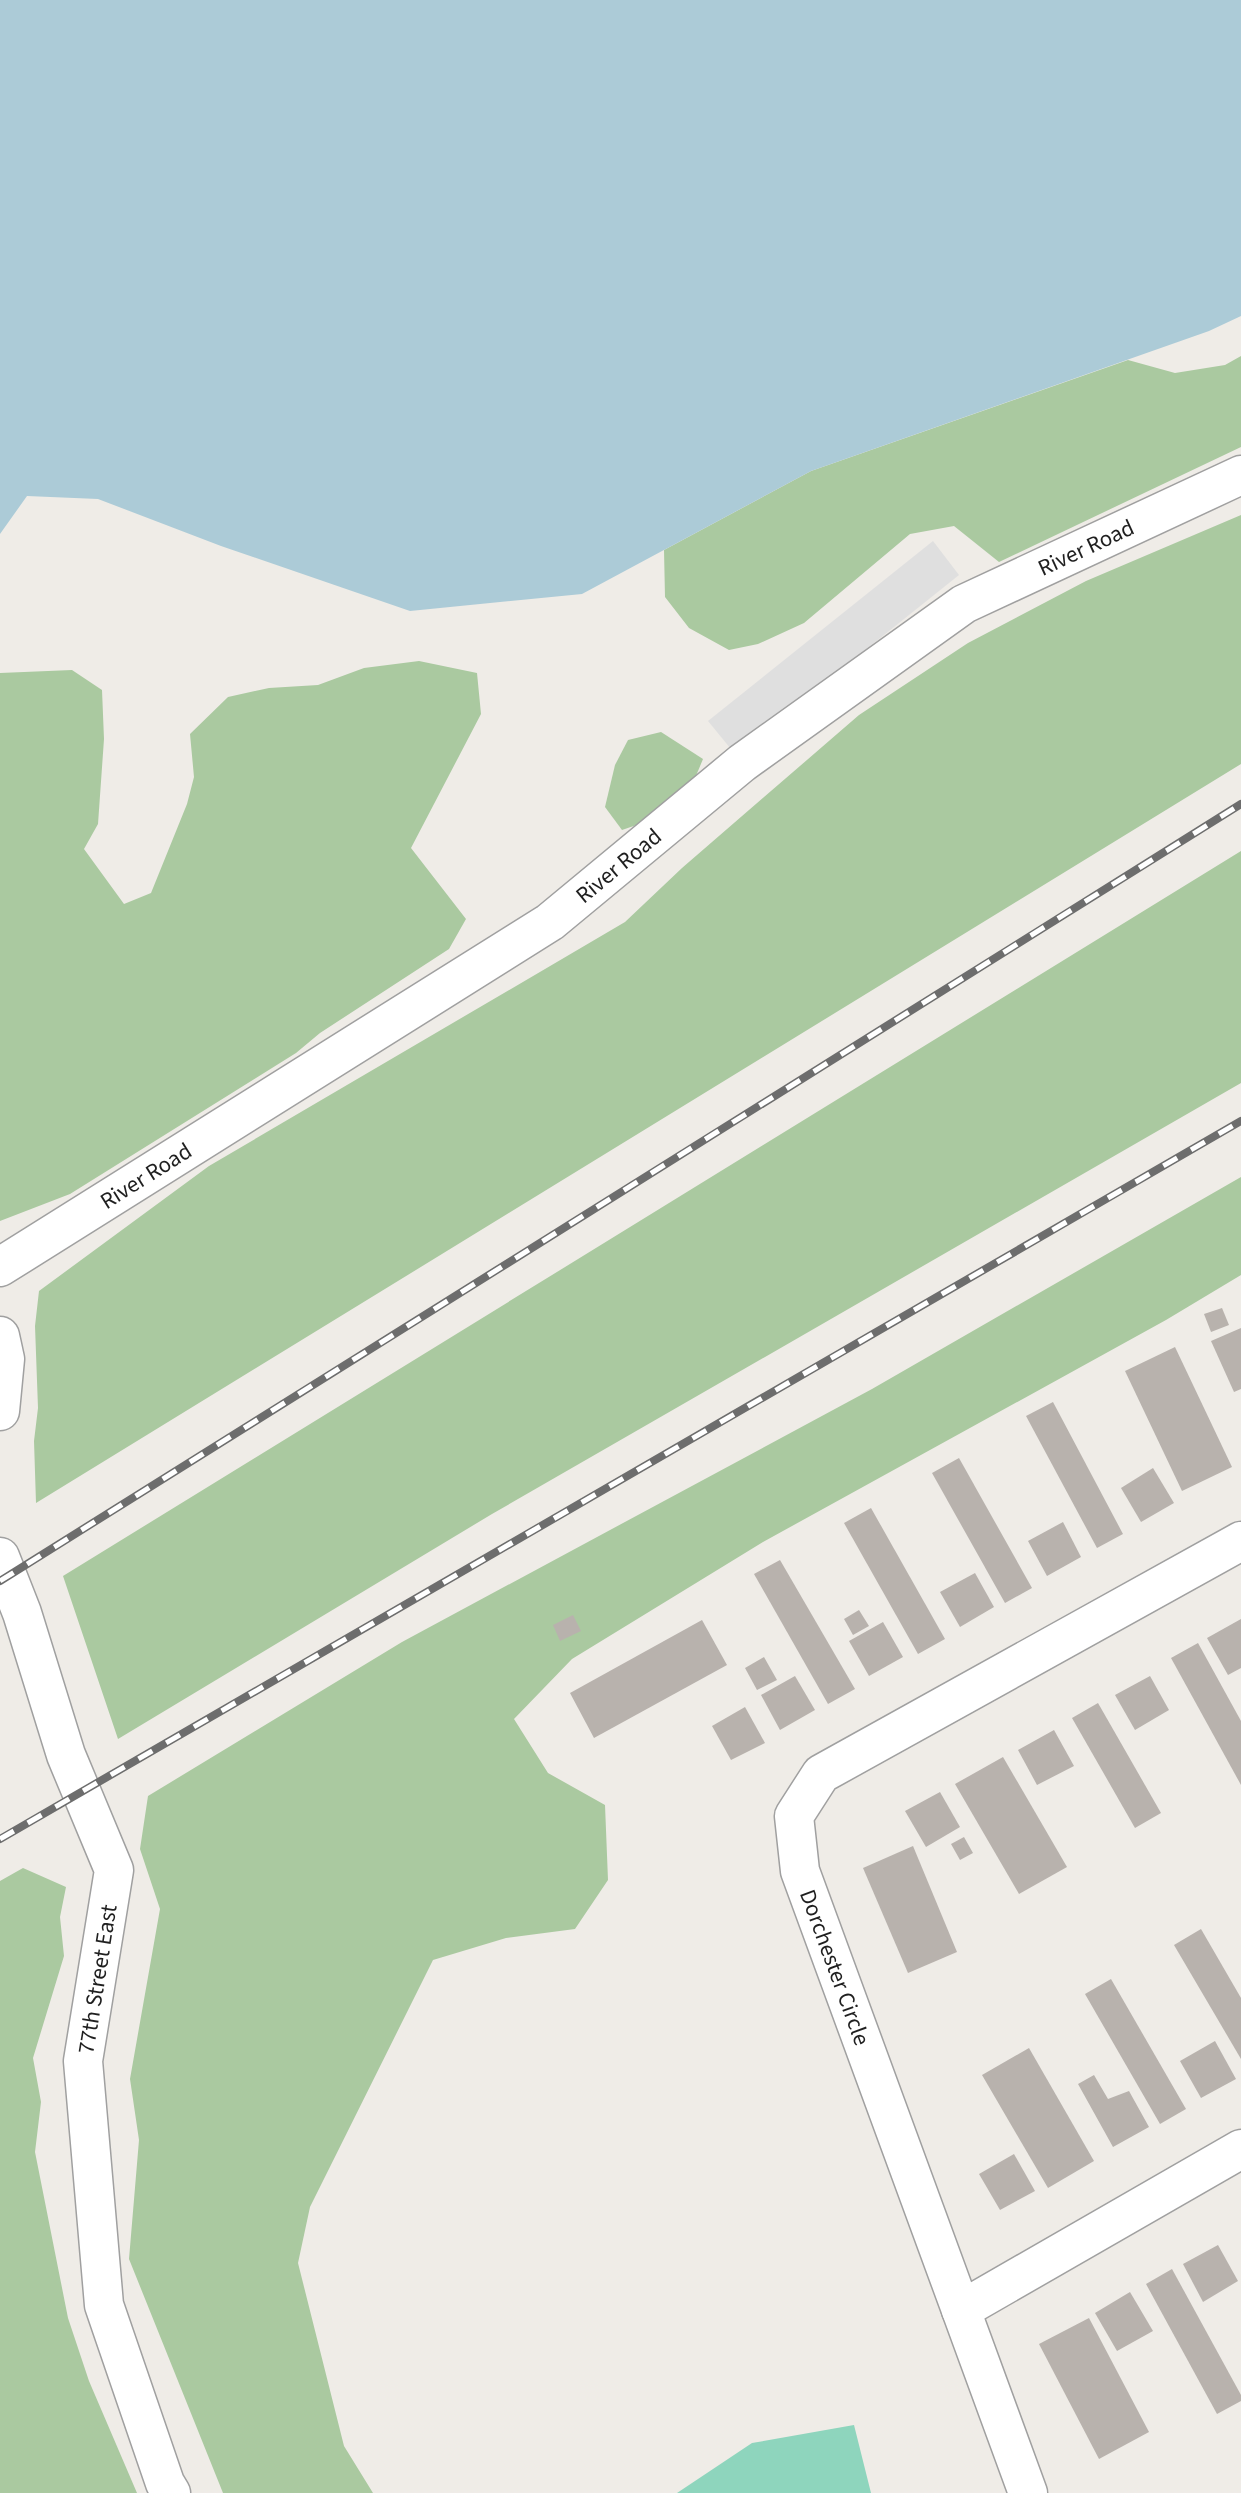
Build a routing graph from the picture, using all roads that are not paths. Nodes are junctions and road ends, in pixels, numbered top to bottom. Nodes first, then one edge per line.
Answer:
1 (1241, 475) edge
2 (0, 1267) edge
3 (0, 1336) edge
4 (0, 1411) edge
5 (1241, 1541) edge
6 (0, 1557) edge
7 (1241, 2149) edge
8 (961, 2310) junction
9 (171, 2493) edge
10 (1028, 2493) edge

1 - 2 street, River Road
3 - 4 street
5 - 8 street, Dorchester Circle
6 - 9 street, 77th Street East
7 - 8 street
8 - 10 street

